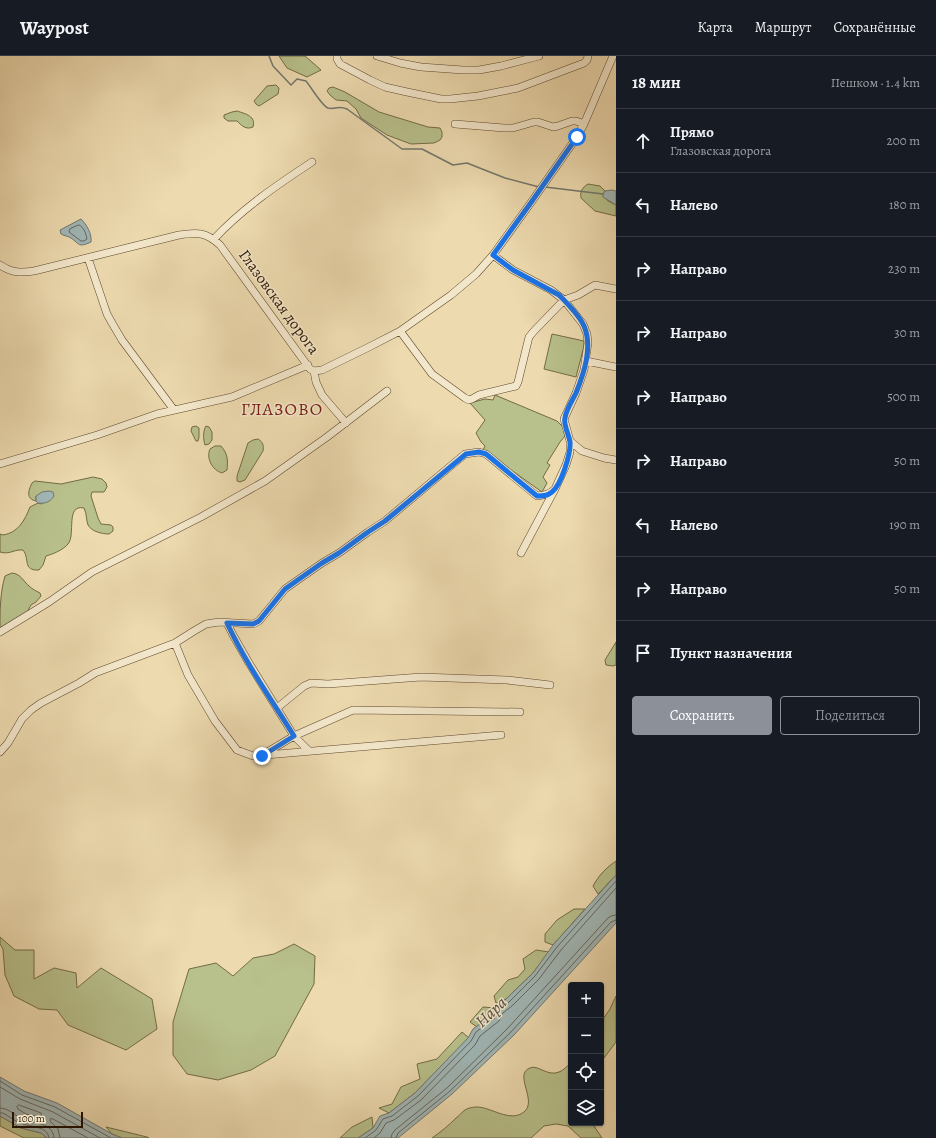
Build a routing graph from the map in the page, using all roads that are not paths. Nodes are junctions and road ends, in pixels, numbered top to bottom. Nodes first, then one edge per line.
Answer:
1 (337, 56) edge
2 (377, 56) edge
3 (539, 56) edge
4 (588, 56) edge
5 (613, 56) edge
6 (455, 124) dead end
7 (584, 124) junction
8 (312, 162) dead end
9 (214, 240) junction
10 (493, 255) junction
11 (88, 258) junction
12 (0, 265) edge
13 (616, 289) edge
14 (578, 295) junction
15 (564, 300) junction
16 (574, 312) junction
17 (400, 331) junction
18 (586, 361) junction
19 (308, 365) junction
20 (616, 367) edge
21 (314, 371) junction
22 (387, 391) dead end
23 (174, 410) junction
24 (346, 423) junction
25 (570, 441) junction
26 (616, 460) edge
27 (0, 464) edge
28 (555, 488) junction
29 (521, 553) dead end
30 (227, 623) junction
31 (0, 632) edge
32 (175, 643) junction
33 (550, 685) dead end
34 (277, 708) junction
35 (520, 712) dead end
36 (501, 735) dead end
37 (294, 736) junction
38 (0, 752) edge
39 (309, 752) junction
40 (262, 756) junction

1 - 4 street
2 - 3 street
5 - 7 street, Глазовская дорога
6 - 7 street
7 - 10 street, Глазовская дорога
8 - 9 street
9 - 11 street, Глазовская дорога
9 - 19 street, Глазовская дорога
10 - 15 street
10 - 17 street, Глазовская дорога
11 - 12 street, Глазовская дорога
11 - 23 street
13 - 14 street
14 - 15 street
14 - 16 street
15 - 16 street
15 - 17 street
16 - 18 street
17 - 21 street, Глазовская дорога
18 - 20 street
18 - 25 street
19 - 21 street, Глазовская дорога
19 - 23 street
21 - 24 street
22 - 24 street
23 - 27 street
24 - 31 street
25 - 26 street
25 - 28 street
28 - 29 street
28 - 30 street
30 - 32 street
30 - 34 street
32 - 38 street
32 - 40 street
33 - 34 street
34 - 37 street
35 - 37 street
36 - 39 street
37 - 39 street
37 - 40 street
39 - 40 street

